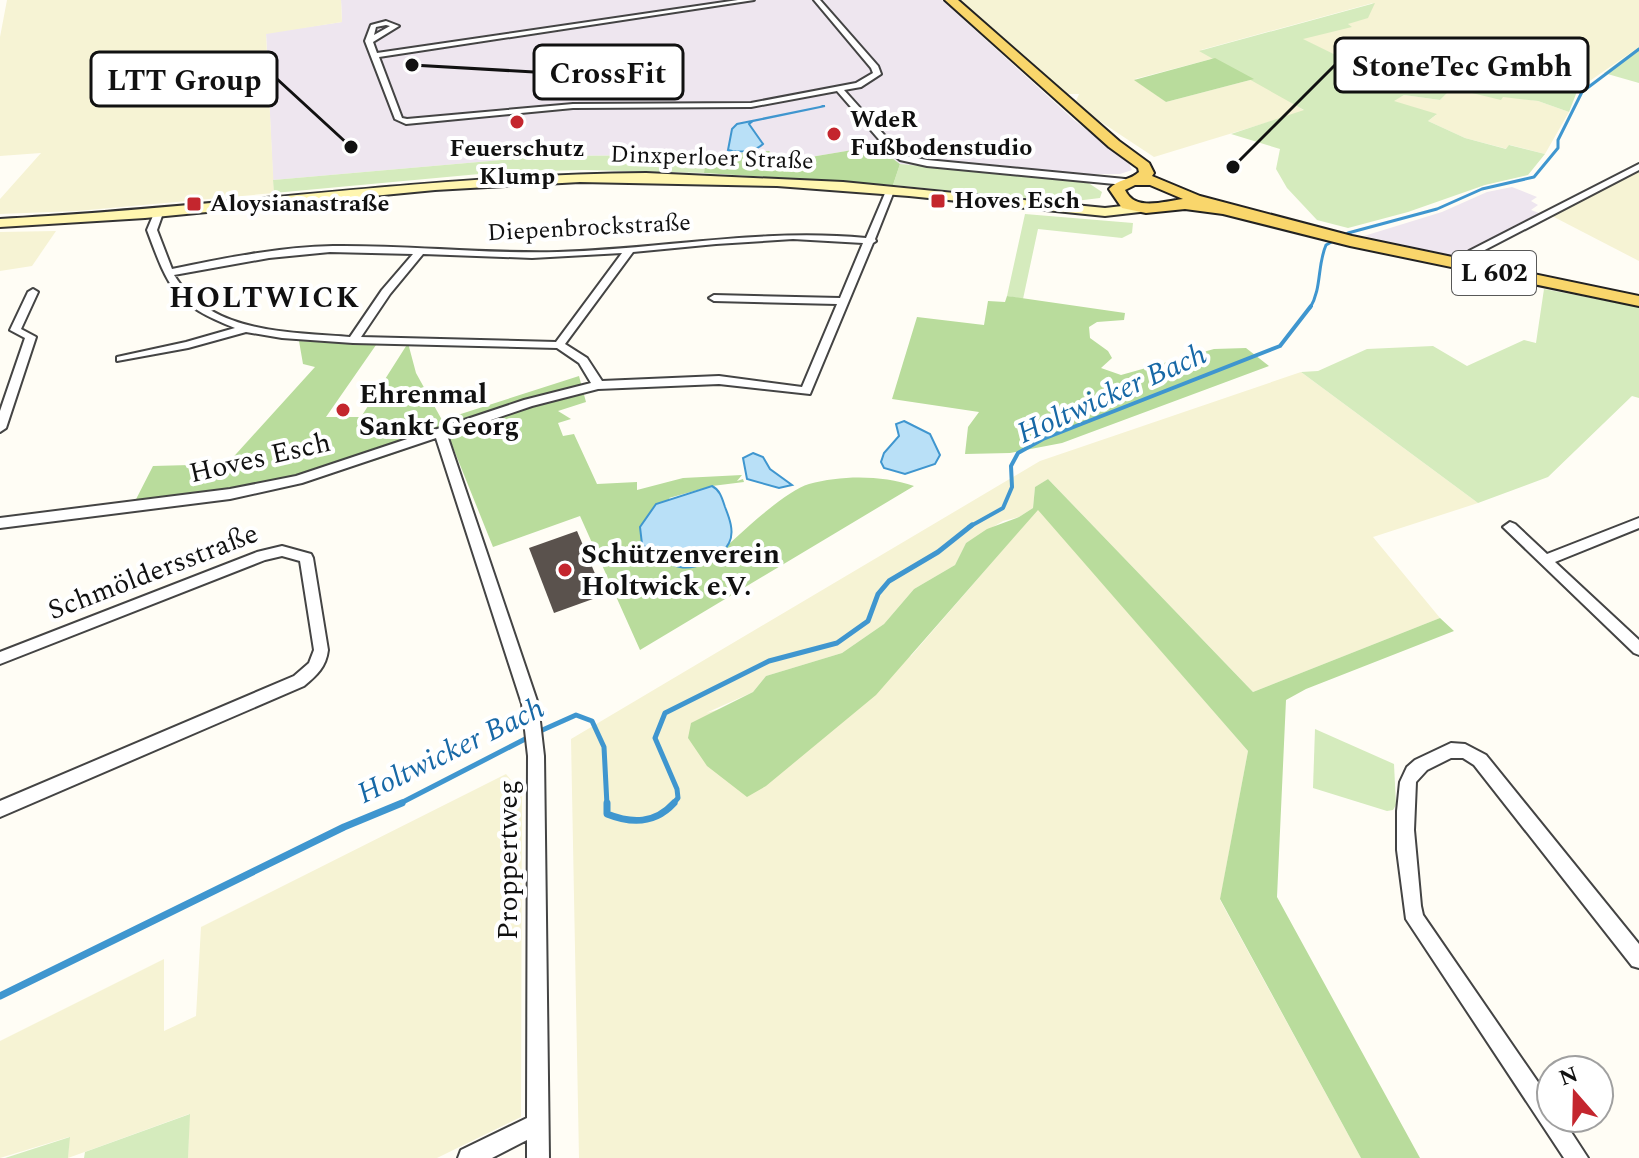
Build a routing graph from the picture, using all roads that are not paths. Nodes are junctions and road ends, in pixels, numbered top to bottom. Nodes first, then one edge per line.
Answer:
1 (751, 0) edge
2 (817, 0) edge
3 (951, 0) edge
4 (369, 41) dead end
5 (374, 56) junction
6 (839, 89) junction
7 (1103, 133) junction
8 (1639, 167) edge
9 (1125, 187) junction
10 (890, 191) junction
11 (1172, 193) junction
12 (1140, 208) junction
13 (1087, 210) junction
14 (158, 213) junction
15 (0, 223) edge
16 (871, 241) junction
17 (630, 249) junction
18 (420, 252) junction
19 (1469, 268) junction
20 (168, 273) junction
21 (33, 292) dead end
22 (714, 298) dead end
23 (844, 301) junction
24 (1639, 301) edge
25 (244, 328) junction
26 (353, 340) junction
27 (559, 345) junction
28 (121, 359) dead end
29 (598, 385) junction
30 (0, 428) edge
31 (440, 433) junction
32 (0, 523) edge
33 (1639, 523) edge
34 (1510, 527) dead end
35 (1545, 560) junction
36 (1639, 649) edge
37 (0, 658) edge
38 (0, 809) edge
39 (1639, 959) edge
40 (537, 1124) junction
41 (469, 1158) edge
42 (538, 1158) edge
43 (1577, 1158) edge

1 - 5 street
2 - 6 street
3 - 7 main road
4 - 5 street
5 - 6 street
6 - 9 street
7 - 9 main road
7 - 11 main road
8 - 19 street
9 - 11 main road, L 602
9 - 12 main road
9 - 13 main road, Dinxperloer Straße
10 - 13 main road, Dinxperloer Straße
10 - 14 main road, Dinxperloer Straße
10 - 16 street, Hoves Esch
11 - 12 main road, L 602
11 - 19 main road, L 602
12 - 13 main road, Dinxperloer Straße
14 - 15 main road, Dinxperloer Straße
14 - 20 street
16 - 17 street, Diepenbrockstraße
16 - 23 street, Hoves Esch
17 - 18 street, Diepenbrockstraße
17 - 27 street
18 - 20 street, Diepenbrockstraße
18 - 26 street
19 - 24 main road, L 602
20 - 25 street
21 - 30 street
22 - 23 street
23 - 29 street, Hoves Esch
25 - 26 street
25 - 28 street
26 - 27 street
27 - 29 street
29 - 31 street, Hoves Esch
31 - 32 street, Hoves Esch
31 - 40 street, Proppertweg
33 - 35 street
34 - 35 street
35 - 36 street
37 - 38 street, Schmöldersstraße
39 - 43 street
40 - 41 street
40 - 42 street, Proppertweg

